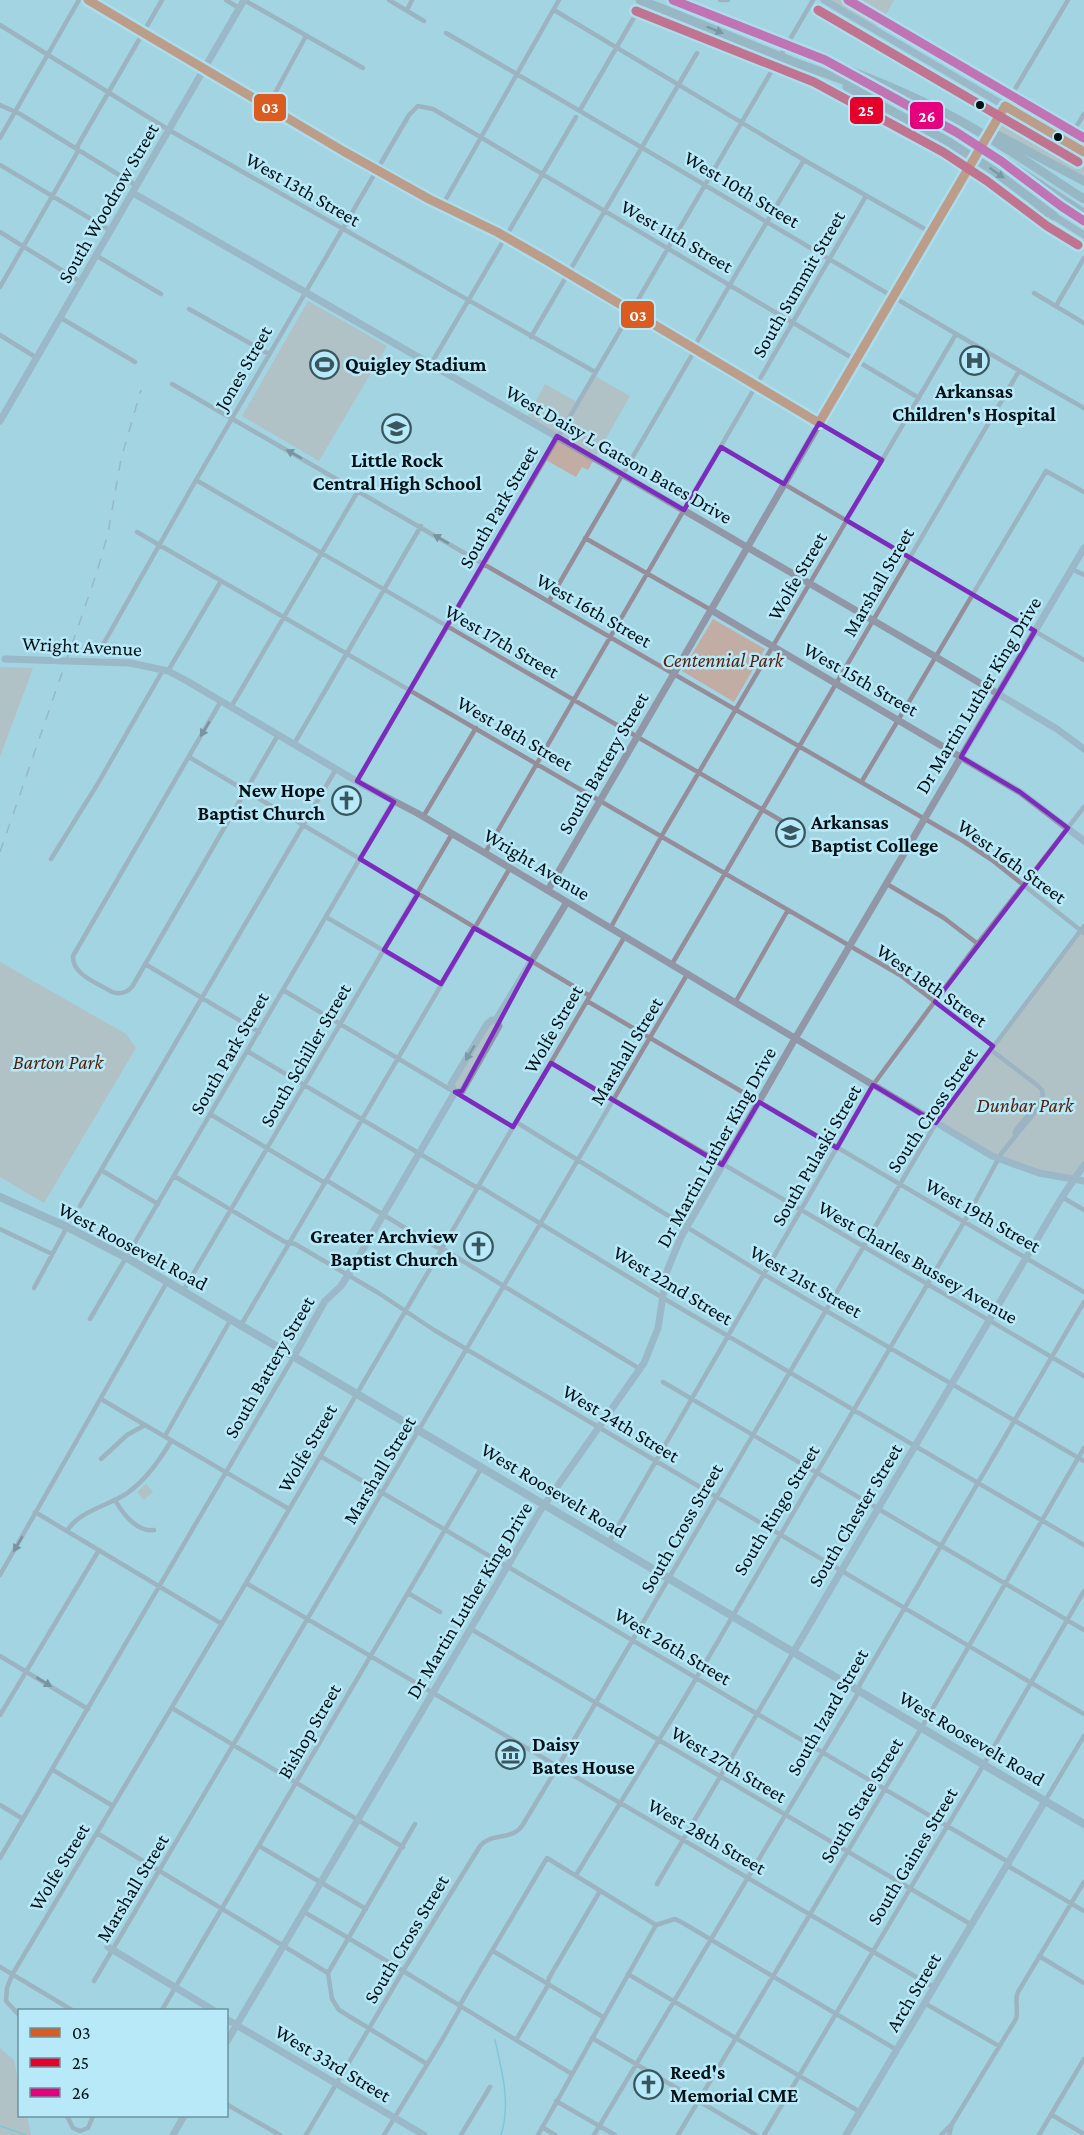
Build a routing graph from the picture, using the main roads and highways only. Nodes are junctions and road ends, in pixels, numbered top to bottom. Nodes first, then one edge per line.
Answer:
1 (642, 0) edge
2 (671, 0) edge
3 (819, 71) junction
4 (913, 97) junction
5 (1084, 181) edge
6 (1084, 199) edge
7 (1084, 213) edge
8 (1054, 216) road end
9 (0, 1197) edge
10 (1084, 1824) edge

1 -> 3 highway, bridge
2 - 4 highway, bridge
3 - 7 highway
3 -> 8 highway
4 - 5 highway
4 - 6 highway
9 - 10 main road, West Roosevelt Road

